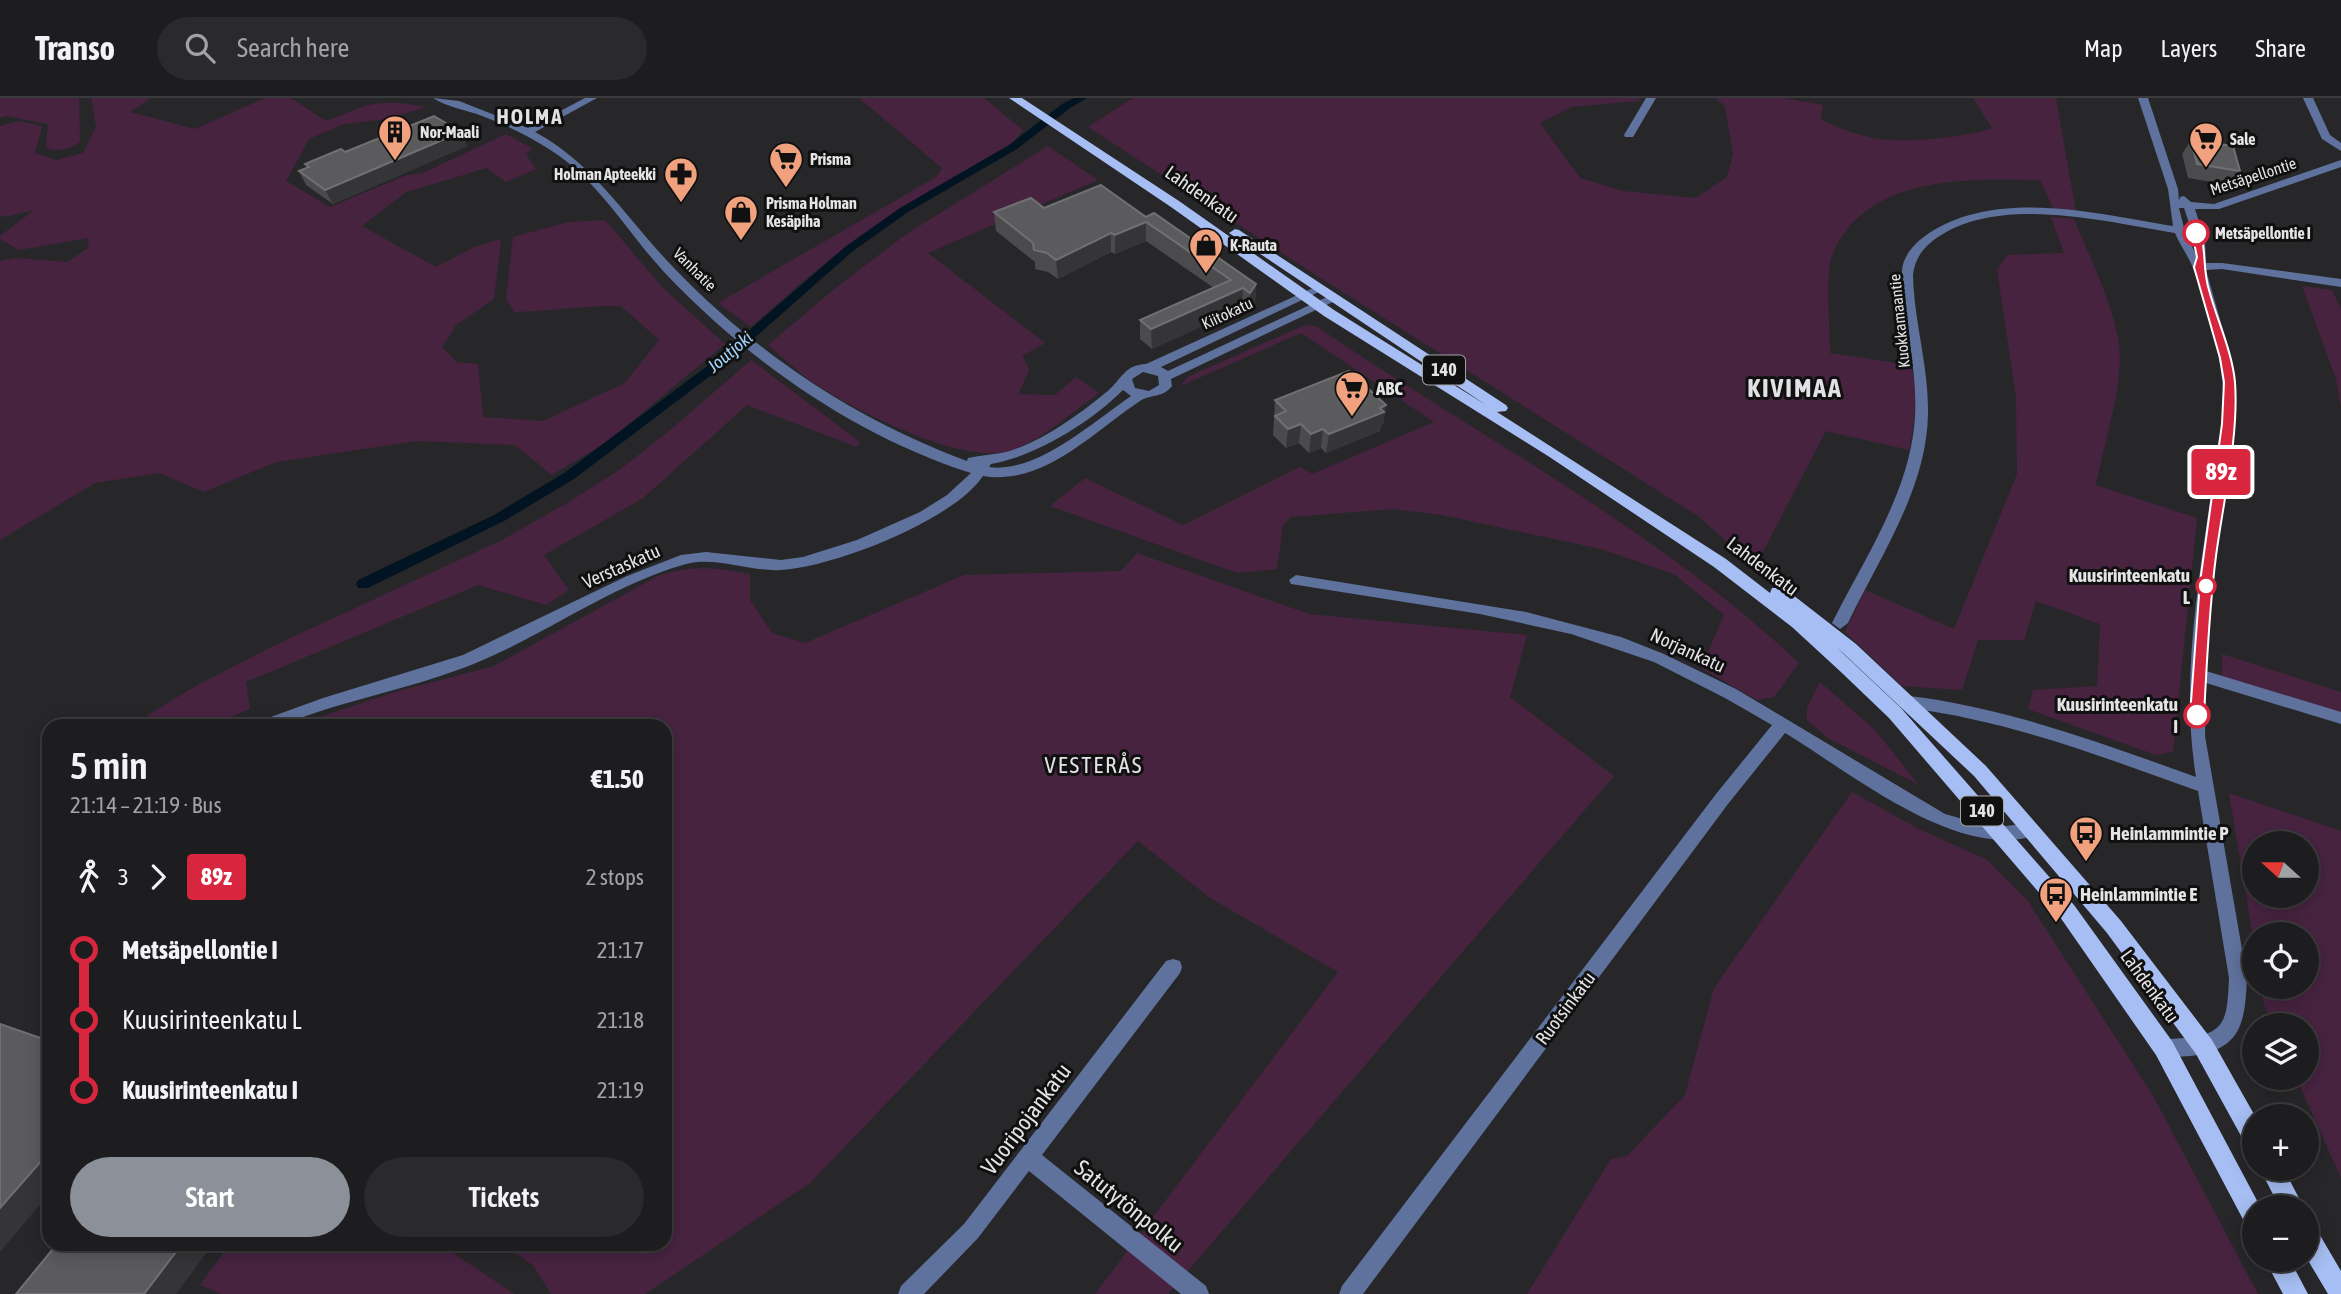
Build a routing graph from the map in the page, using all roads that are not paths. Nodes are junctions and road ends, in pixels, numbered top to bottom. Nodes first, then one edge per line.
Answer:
1 (438, 98) edge
2 (592, 98) edge
3 (1015, 98) edge
4 (1026, 98) edge
5 (1651, 98) edge
6 (2143, 98) edge
7 (2308, 98) edge
8 (1040, 111) junction
9 (1072, 131) junction
10 (528, 132) junction
11 (1629, 135) dead end
12 (2341, 148) edge
13 (2341, 163) edge
14 (2173, 189) junction
15 (2174, 204) junction
16 (2188, 206) junction
17 (2181, 231) junction
18 (2196, 233) junction
19 (2199, 267) junction
20 (2341, 284) edge
21 (1319, 289) junction
22 (1304, 296) junction
23 (1333, 299) junction
24 (1318, 306) junction
25 (1149, 368) junction
26 (1166, 377) junction
27 (1124, 382) junction
28 (1140, 394) junction
29 (983, 466) junction
30 (1296, 580) dead end
31 (1803, 620) junction
32 (1840, 623) dead end
33 (2198, 675) junction
34 (1909, 702) junction
35 (2341, 718) edge
36 (280, 719) edge
37 (1782, 725) junction
38 (2205, 787) junction
39 (2030, 830) junction
40 (2004, 836) junction
41 (1173, 967) dead end
42 (2204, 1047) junction
43 (2164, 1048) junction
44 (2242, 1116) edge
45 (1028, 1157) junction
46 (2242, 1195) edge
47 (2319, 1256) edge
48 (2284, 1272) edge
49 (909, 1294) edge
50 (1198, 1294) edge
51 (1350, 1294) edge
52 (2296, 1294) edge
53 (2341, 1294) edge

1 - 10 street, Vanhatie
2 - 10 street
3 - 8 main road
4 - 8 main road
5 - 11 street
6 - 14 street
7 - 12 street
8 - 9 main road
9 - 21 main road, Lahdenkatu / 140
9 - 22 main road, Lahdenkatu
10 - 29 street, Vanhatie
13 - 16 street, Metsäpellontie
14 - 15 street
14 - 16 street
15 - 16 street, Metsäpellontie
15 - 17 street
16 - 18 street
17 - 18 street, Kuokkamaantie
17 - 19 street
17 - 32 street, Kuokkamaantie
18 - 19 street
19 - 20 street
19 - 33 street
21 - 22 street, Kiitokatu
21 - 23 main road, Lahdenkatu / 140
22 - 24 main road, Lahdenkatu
22 - 25 street, Kiitokatu
23 - 24 street, Kiitokatu
23 - 31 main road, Lahdenkatu / 140
24 - 26 street, Kiitokatu
24 - 31 main road, Lahdenkatu
25 - 26 street
25 - 27 street
26 - 28 street
27 - 28 street
27 - 29 street
28 - 29 street
29 - 36 street, Verstaskatu
30 - 37 street, Norjankatu
31 - 34 main road, Lahdenkatu / 140
31 - 40 main road, Lahdenkatu / 140
33 - 35 street
33 - 38 street
34 - 38 street
34 - 39 main road, Lahdenkatu / 140
37 - 40 street, Norjankatu
37 - 51 street, Ruotsinkatu
38 - 42 street
39 - 40 street, Norjankatu
39 - 42 main road, Lahdenkatu / 140
40 - 43 main road, Lahdenkatu / 140
41 - 45 street, Vuoripojankatu
42 - 43 street
42 - 44 main road, Lahdenkatu / 140
43 - 46 main road, Lahdenkatu / 140
45 - 49 street, Vuoripojankatu
45 - 50 street, Satutytönpolku
47 - 53 main road
48 - 52 main road

